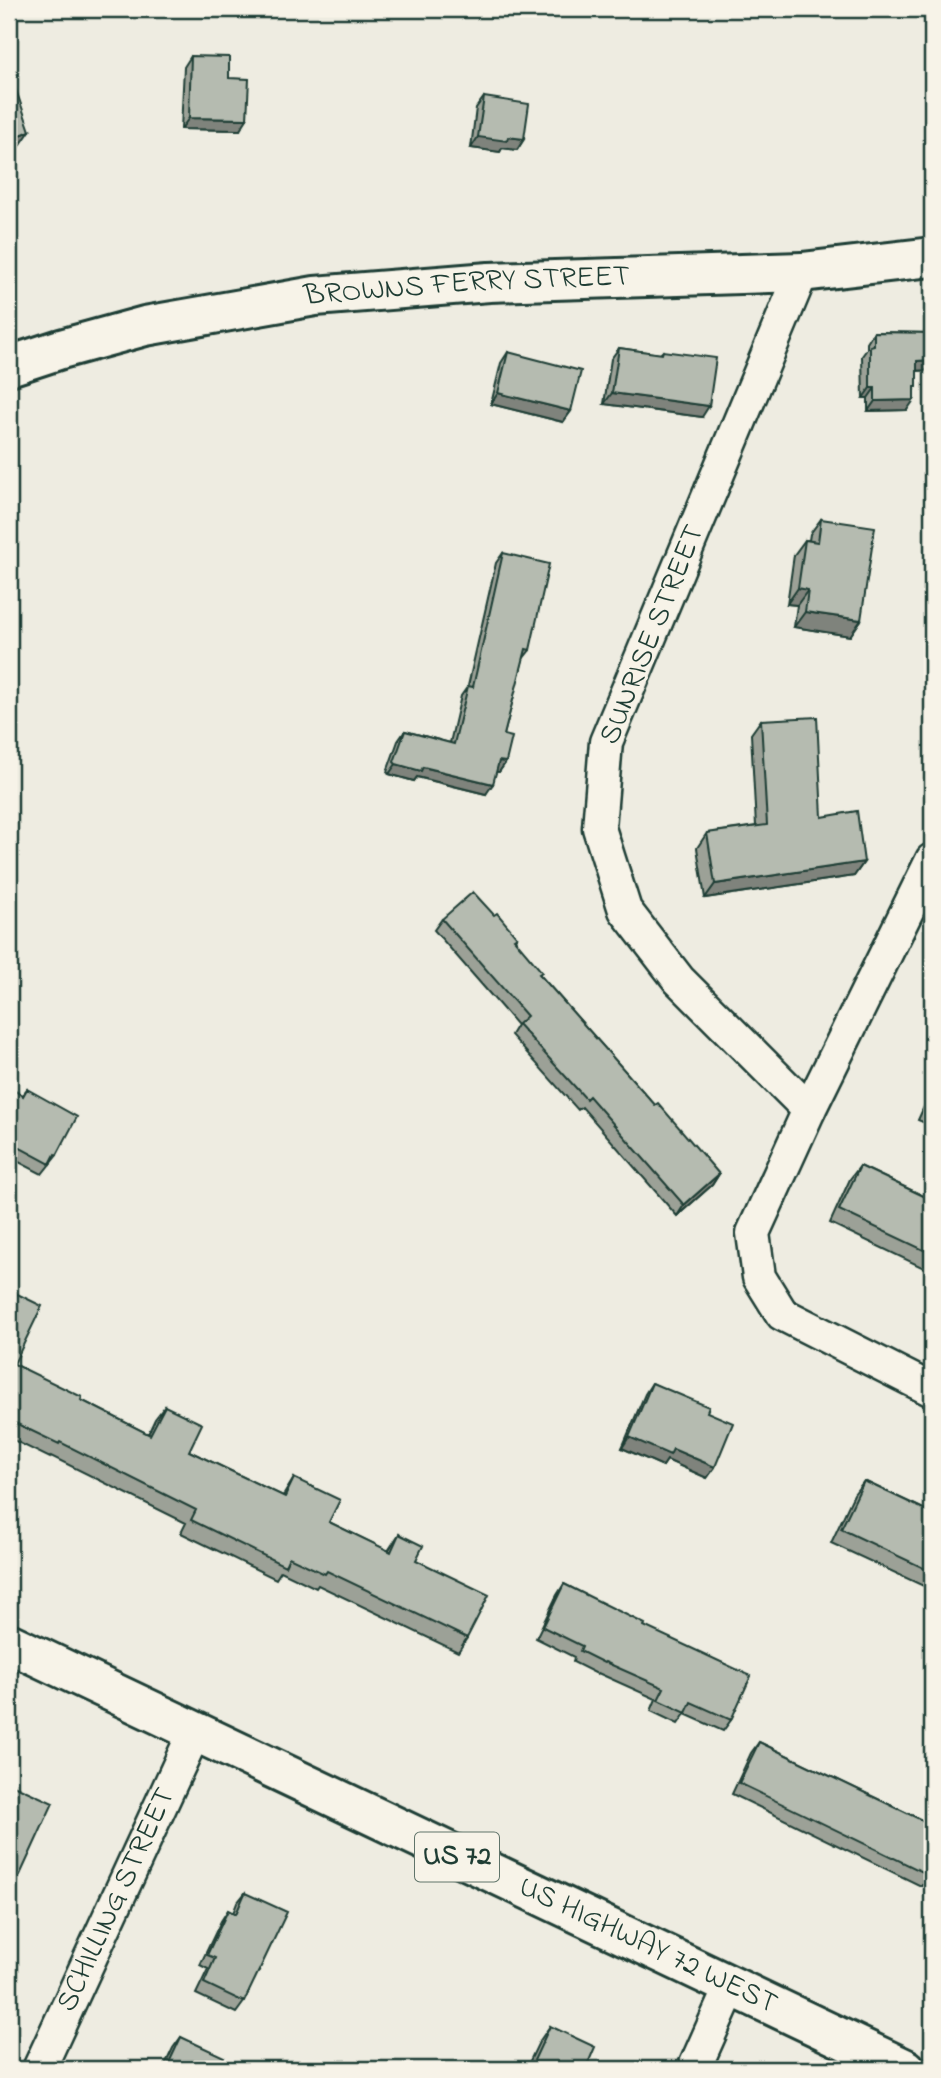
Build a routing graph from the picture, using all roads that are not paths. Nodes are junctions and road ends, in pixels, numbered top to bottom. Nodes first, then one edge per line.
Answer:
1 (932, 257) edge
2 (802, 272) junction
3 (9, 366) edge
4 (932, 860) edge
5 (809, 1110) junction
6 (932, 1390) edge
7 (9, 1643) edge
8 (194, 1732) junction
9 (731, 1986) junction
10 (39, 2069) edge
11 (694, 2069) edge
12 (906, 2069) edge

1 - 2 main road, BROWNS FERRY STREET
2 - 3 main road, BROWNS FERRY STREET
2 - 5 street, SUNRISE STREET
4 - 5 street
5 - 6 street
7 - 8 main road, US HIGHWAY 72 WEST / US 72
8 - 9 main road, US HIGHWAY 72 WEST / US 72
8 - 10 street, SCHILLING STREET
9 - 11 street
9 - 12 main road, US HIGHWAY 72 WEST / US 72

